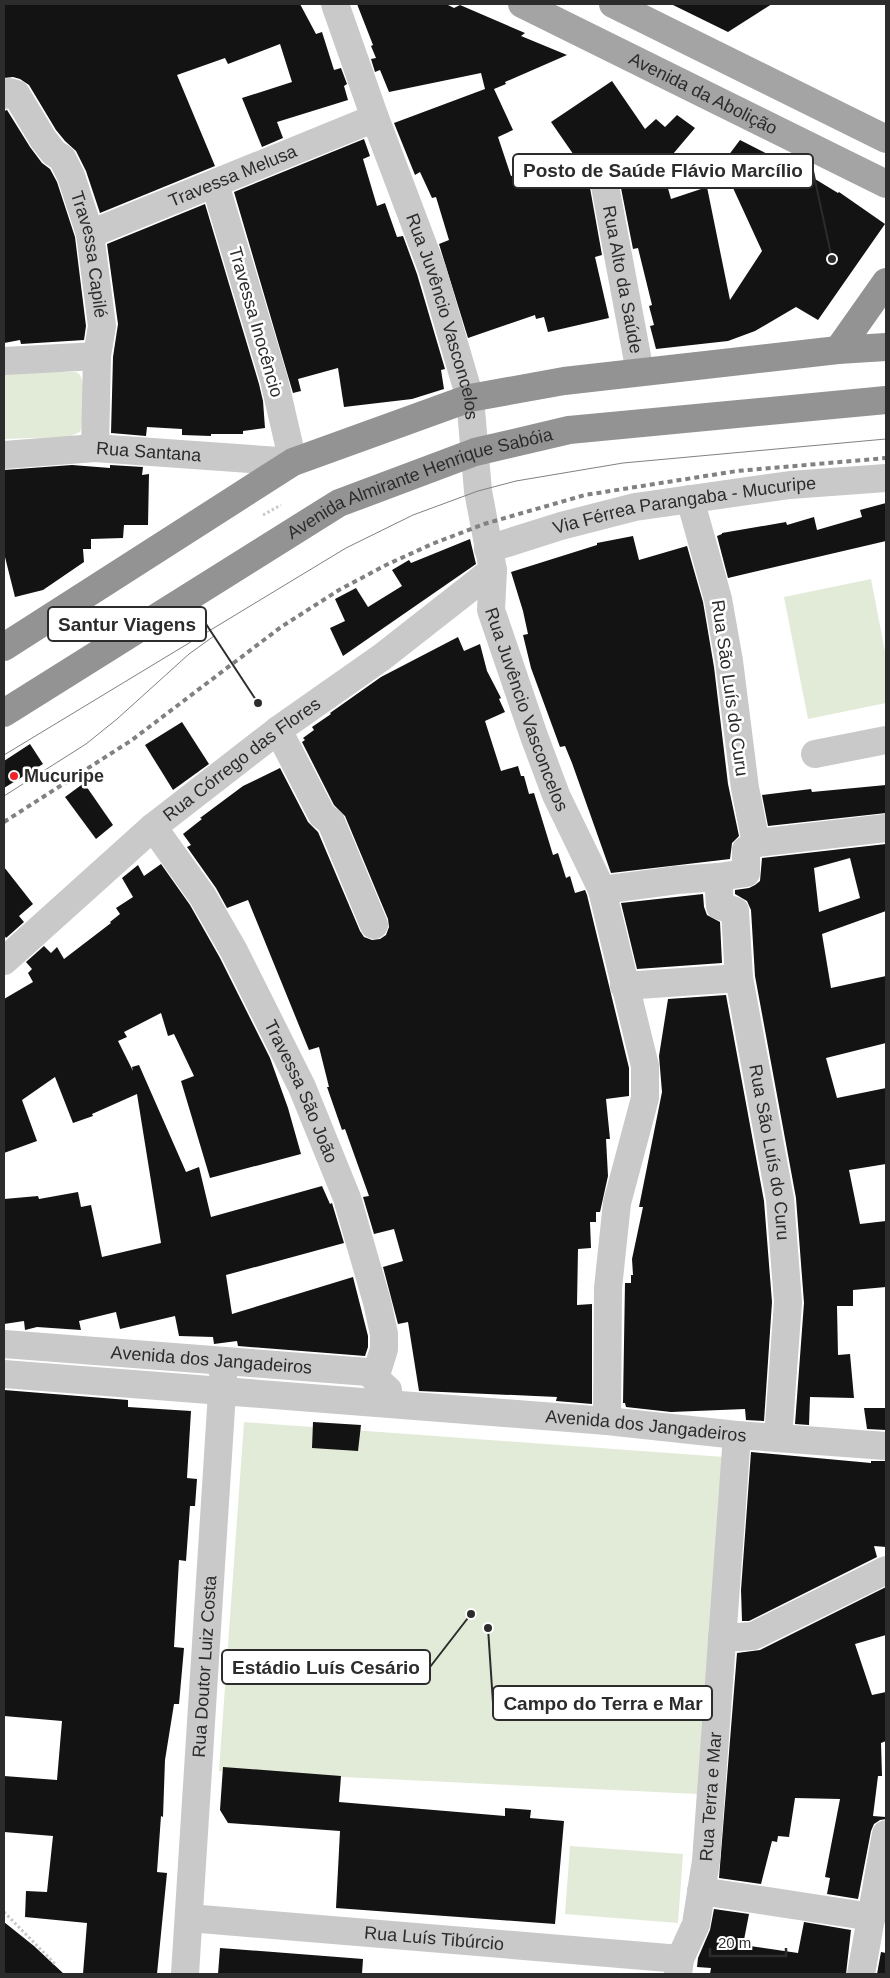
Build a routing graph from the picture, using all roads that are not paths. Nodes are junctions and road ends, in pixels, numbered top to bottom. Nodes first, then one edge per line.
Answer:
1 (335, 4) edge
2 (522, 4) edge
3 (614, 4) edge
4 (4, 95) edge
5 (375, 118) junction
6 (886, 139) edge
7 (215, 184) junction
8 (886, 184) edge
9 (605, 186) dead end
10 (90, 234) junction
11 (886, 282) edge
12 (886, 346) edge
13 (838, 350) junction
14 (97, 356) junction
15 (4, 361) edge
16 (640, 372) junction
17 (470, 398) junction
18 (886, 400) edge
19 (95, 448) junction
20 (474, 452) junction
21 (4, 455) edge
22 (293, 462) junction
23 (886, 478) edge
24 (690, 499) junction
25 (490, 560) junction
26 (4, 647) edge
27 (4, 713) edge
28 (278, 730) junction
29 (886, 740) edge
30 (815, 754) dead end
31 (153, 827) junction
32 (886, 828) edge
33 (756, 843) junction
34 (718, 877) junction
35 (602, 890) junction
36 (374, 925) dead end
37 (4, 961) edge
38 (739, 978) junction
39 (624, 986) junction
40 (4, 1344) edge
41 (224, 1361) junction
42 (4, 1374) edge
43 (375, 1378) junction
44 (222, 1392) junction
45 (406, 1406) junction
46 (606, 1421) junction
47 (737, 1435) junction
48 (778, 1438) junction
49 (886, 1446) edge
50 (886, 1570) edge
51 (722, 1638) junction
52 (886, 1834) edge
53 (701, 1891) junction
54 (872, 1917) junction
55 (189, 1918) junction
56 (679, 1967) edge
57 (185, 1974) edge
58 (862, 1974) edge

1 - 5 street, Rua Juvêncio Vasconcelos
2 - 8 main road, Avenida da Abolição
3 - 6 main road
4 - 10 street, Travessa Capilé
5 - 7 street, Travessa Melusa
5 - 17 street, Rua Juvêncio Vasconcelos
7 - 10 street, Travessa Melusa
7 - 22 street, Travessa Inocêncio
9 - 16 street, Rua Alto da Saúde
10 - 14 street, Travessa Capilé
11 - 13 highway
12 - 13 highway
13 - 16 highway
14 - 15 street
14 - 19 street, Travessa Capilé
16 - 17 highway
17 - 20 street, Rua Juvêncio Vasconcelos
17 - 22 highway
18 - 20 highway, Avenida Almirante Henrique Sabóia
19 - 21 street, Rua Santana
19 - 22 street, Rua Santana
20 - 25 street, Rua Juvêncio Vasconcelos
20 - 27 highway, Avenida Almirante Henrique Sabóia
22 - 26 highway
23 - 24 street, Via Férrea Parangaba - Mucuripe
24 - 25 street, Via Férrea Parangaba - Mucuripe
24 - 33 street, Rua São Luís do Curu
25 - 28 street, Rua Córrego das Flores
25 - 35 street, Rua Juvêncio Vasconcelos
28 - 31 street, Rua Córrego das Flores
28 - 36 street
29 - 30 street
31 - 37 street, Rua Córrego das Flores
31 - 43 street, Travessa São João
32 - 33 street
33 - 34 street
34 - 35 street
34 - 38 street, Rua São Luís do Curu
35 - 39 street, Rua Juvêncio Vasconcelos
38 - 39 street
38 - 48 street, Rua São Luís do Curu
39 - 46 street, Rua Juvêncio Vasconcelos
40 - 41 street, Avenida dos Jangadeiros
41 - 43 street, Avenida dos Jangadeiros
41 - 44 street, Rua Doutor Luiz Costa
42 - 44 street, Avenida dos Jangadeiros
43 - 45 street, Avenida dos Jangadeiros
44 - 45 street, Avenida dos Jangadeiros
44 - 55 street, Rua Doutor Luiz Costa
45 - 46 street, Avenida dos Jangadeiros
46 - 47 street, Avenida dos Jangadeiros
47 - 48 street, Avenida dos Jangadeiros
47 - 51 street, Rua Terra e Mar
48 - 49 street, Avenida dos Jangadeiros
50 - 51 street
51 - 53 street, Rua Terra e Mar
52 - 54 street
53 - 54 street
53 - 56 street, Rua Terra e Mar
54 - 58 street
55 - 56 street, Rua Luís Tibúrcio
55 - 57 street, Rua Doutor Luiz Costa

